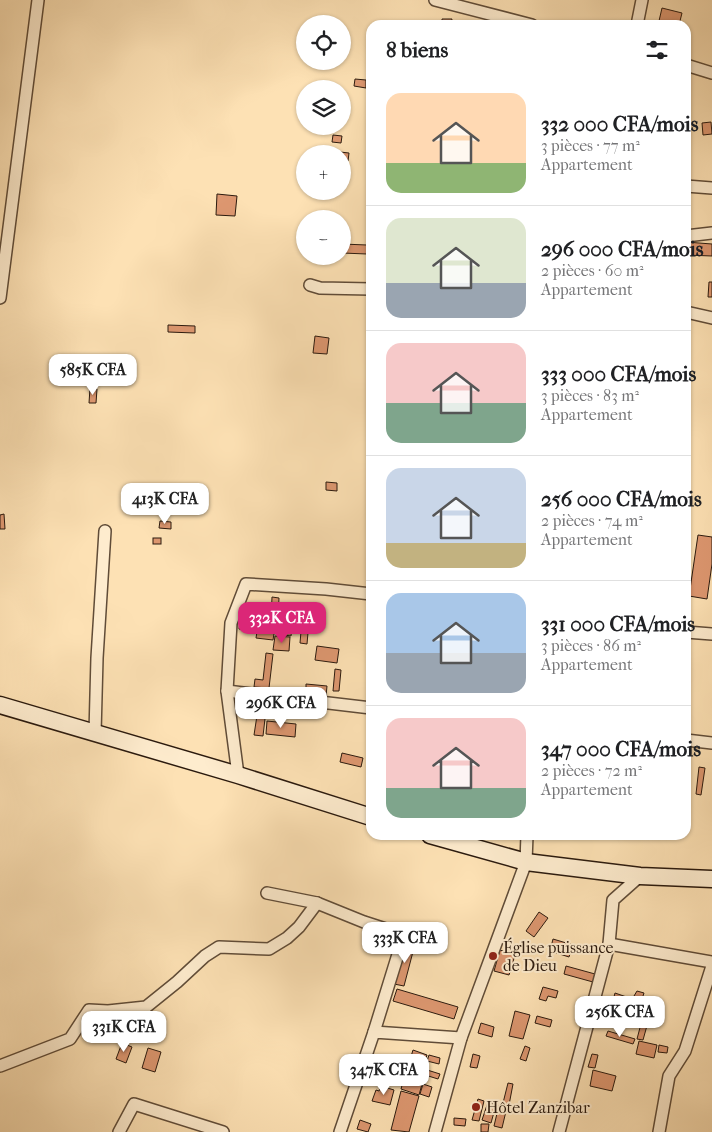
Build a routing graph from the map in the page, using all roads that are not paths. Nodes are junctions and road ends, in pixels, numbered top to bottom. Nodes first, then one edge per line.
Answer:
1 (38, 0) edge
2 (435, 0) edge
3 (642, 0) edge
4 (513, 20) edge
5 (638, 20) edge
6 (691, 67) edge
7 (712, 73) edge
8 (691, 186) edge
9 (712, 188) edge
10 (712, 233) edge
11 (691, 235) edge
12 (310, 285) dead end
13 (366, 289) edge
14 (0, 298) edge
15 (691, 313) edge
16 (712, 318) edge
17 (105, 531) dead end
18 (366, 593) edge
19 (691, 632) edge
20 (712, 634) edge
21 (227, 691) junction
22 (0, 705) edge
23 (366, 707) edge
24 (95, 733) junction
25 (691, 741) edge
26 (712, 743) edge
27 (238, 775) junction
28 (366, 815) edge
29 (448, 840) edge
30 (527, 840) edge
31 (526, 862) junction
32 (640, 876) junction
33 (712, 879) edge
34 (267, 893) dead end
35 (317, 903) junction
36 (609, 944) junction
37 (712, 962) edge
38 (712, 966) edge
39 (374, 1032) junction
40 (461, 1038) junction
41 (0, 1066) edge
42 (119, 1132) edge
43 (223, 1132) edge
44 (340, 1132) edge
45 (435, 1132) edge
46 (559, 1132) edge
47 (659, 1132) edge

1 - 14 street
2 - 4 street
3 - 5 street
6 - 7 street
8 - 9 street
10 - 11 street
12 - 13 street
15 - 16 street
17 - 24 street
18 - 21 street
19 - 20 street
21 - 23 street
21 - 27 street
22 - 24 street
24 - 27 street
25 - 26 street
27 - 28 street
29 - 31 street
30 - 31 street
31 - 32 street
31 - 40 street
32 - 33 street
32 - 36 street
34 - 35 street
35 - 39 street
35 - 41 street
36 - 37 street
36 - 46 street
38 - 47 street
39 - 40 street
39 - 44 street
40 - 45 street
42 - 43 street

